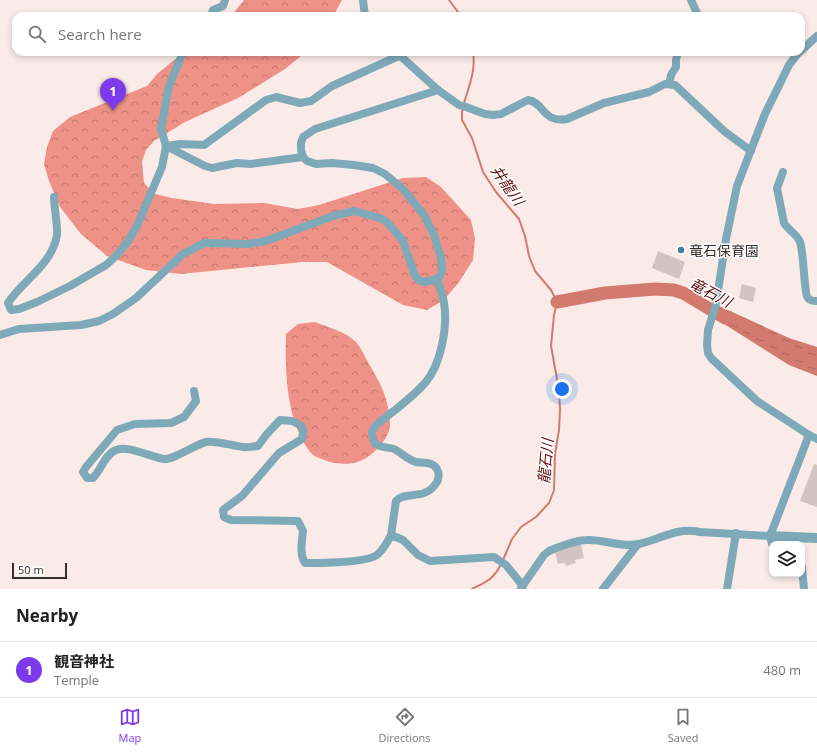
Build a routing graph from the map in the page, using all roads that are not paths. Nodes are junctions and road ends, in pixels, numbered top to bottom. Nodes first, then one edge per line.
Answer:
1 (225, 0) edge
2 (363, 0) edge
3 (691, 0) edge
4 (212, 12) edge
5 (364, 12) edge
6 (697, 12) edge
7 (817, 36) edge
8 (805, 47) edge
9 (181, 56) edge
10 (395, 56) edge
11 (401, 56) edge
12 (677, 56) edge
13 (796, 56) edge
14 (669, 84) junction
15 (438, 90) junction
16 (166, 146) junction
17 (751, 151) junction
18 (303, 157) junction
19 (783, 172) dead end
20 (54, 197) dead end
21 (437, 279) junction
22 (817, 301) edge
23 (0, 334) edge
24 (194, 391) dead end
25 (813, 437) edge
26 (736, 533) junction
27 (391, 535) junction
28 (817, 538) edge
29 (771, 540) edge
30 (638, 544) junction
31 (803, 577) edge
32 (522, 587) edge
33 (603, 589) edge
34 (728, 589) edge
35 (804, 589) edge

1 - 4 street
2 - 5 street
3 - 6 street
7 - 8 street
9 - 16 street
10 - 16 street
11 - 15 street
12 - 14 street
13 - 17 street
14 - 15 street
14 - 17 street
15 - 18 street
16 - 18 street
16 - 20 street
17 - 25 street
18 - 21 street
19 - 22 street
21 - 23 street
21 - 27 street
24 - 27 street
25 - 29 street
26 - 29 street
26 - 30 street
26 - 34 street
27 - 32 street
28 - 29 street
30 - 32 street
30 - 33 street
31 - 35 street

